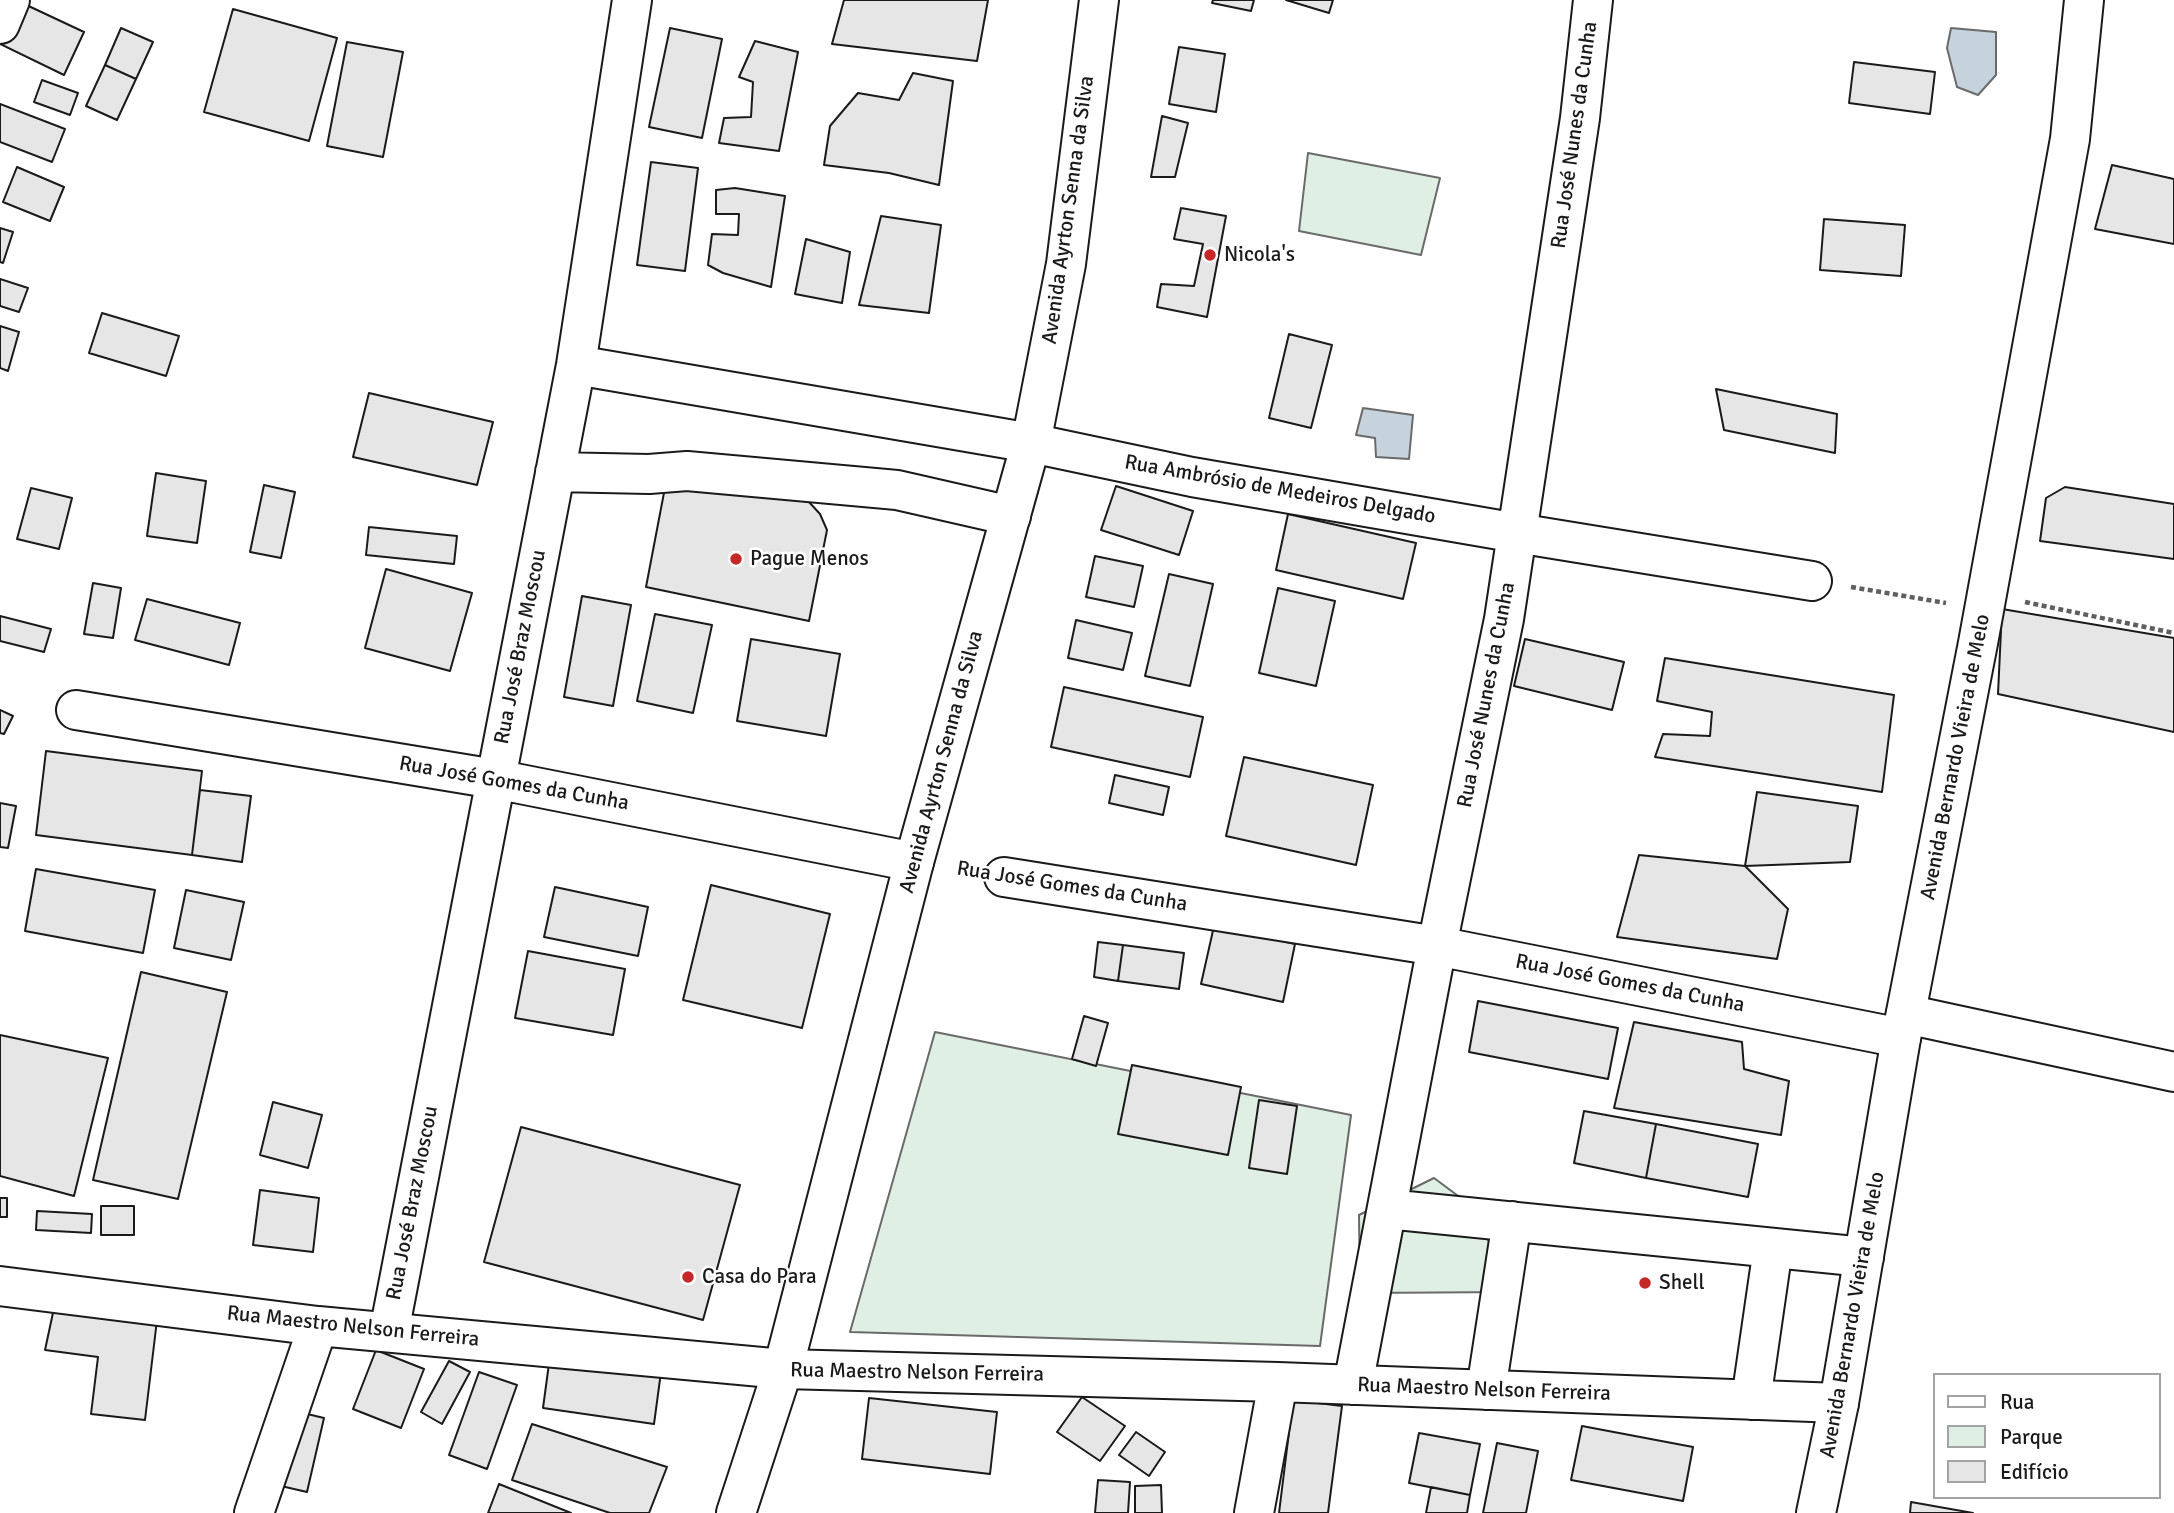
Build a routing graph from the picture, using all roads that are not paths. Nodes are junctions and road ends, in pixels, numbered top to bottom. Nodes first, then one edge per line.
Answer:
1 (10, 0) edge
2 (632, 0) edge
3 (1099, 0) edge
4 (1592, 0) edge
5 (2084, 0) edge
6 (0, 24) edge
7 (576, 365) junction
8 (1031, 443) junction
9 (555, 472) junction
10 (1011, 516) junction
11 (1517, 533) junction
12 (1812, 581) road end
13 (76, 709) dead end
14 (495, 779) junction
15 (914, 862) junction
16 (1004, 877) dead end
17 (1437, 946) junction
18 (1904, 1026) junction
19 (2174, 1072) edge
20 (1387, 1209) junction
21 (1512, 1221) junction
22 (1773, 1248) junction
23 (1864, 1257) junction
24 (0, 1286) edge
25 (318, 1326) junction
26 (389, 1332) junction
27 (783, 1369) junction
28 (1278, 1382) junction
29 (1353, 1385) junction
30 (1486, 1390) junction
31 (1751, 1399) junction
32 (1839, 1403) junction
33 (254, 1513) edge
34 (736, 1513) edge
35 (1254, 1513) edge
36 (1816, 1513) edge

1 - 6 street
2 - 7 street, Rua José Braz Moscou
3 - 8 street, Avenida Ayrton Senna da Silva
4 - 11 street, Rua José Nunes da Cunha
5 - 18 street, Avenida Bernardo Vieira de Melo
7 - 8 street, Rua Ambrósio de Medeiros Delgado
7 - 9 street, Rua José Braz Moscou
8 - 10 street, Avenida Ayrton Senna da Silva
8 - 11 street, Rua Ambrósio de Medeiros Delgado
9 - 10 street
9 - 14 street, Rua José Braz Moscou
10 - 15 street, Avenida Ayrton Senna da Silva
11 - 12 street, Rua Ambrósio de Medeiros Delgado
11 - 17 street, Rua José Nunes da Cunha
13 - 14 street, Rua José Gomes da Cunha
14 - 15 street, Rua José Gomes da Cunha
14 - 26 street, Rua José Braz Moscou
15 - 27 street, Avenida Ayrton Senna da Silva
16 - 17 street, Rua José Gomes da Cunha
17 - 18 street, Rua José Gomes da Cunha
17 - 20 street, Rua José Nunes da Cunha
18 - 19 street, Rua José Gomes da Cunha
18 - 23 street, Avenida Bernardo Vieira de Melo
20 - 21 street
20 - 29 street, Rua José Nunes da Cunha
21 - 22 street
21 - 30 street
22 - 23 street
22 - 31 street
23 - 32 street, Avenida Bernardo Vieira de Melo
24 - 25 street, Rua Maestro Nelson Ferreira
25 - 26 street, Rua Maestro Nelson Ferreira
25 - 33 street
26 - 27 street, Rua Maestro Nelson Ferreira
27 - 28 street, Rua Maestro Nelson Ferreira
27 - 34 street, Avenida Ayrton Senna da Silva
28 - 29 street, Rua Maestro Nelson Ferreira
28 - 35 street
29 - 30 street, Rua Maestro Nelson Ferreira
30 - 31 street, Rua Maestro Nelson Ferreira
31 - 32 street, Rua Maestro Nelson Ferreira
32 - 36 street, Avenida Bernardo Vieira de Melo

